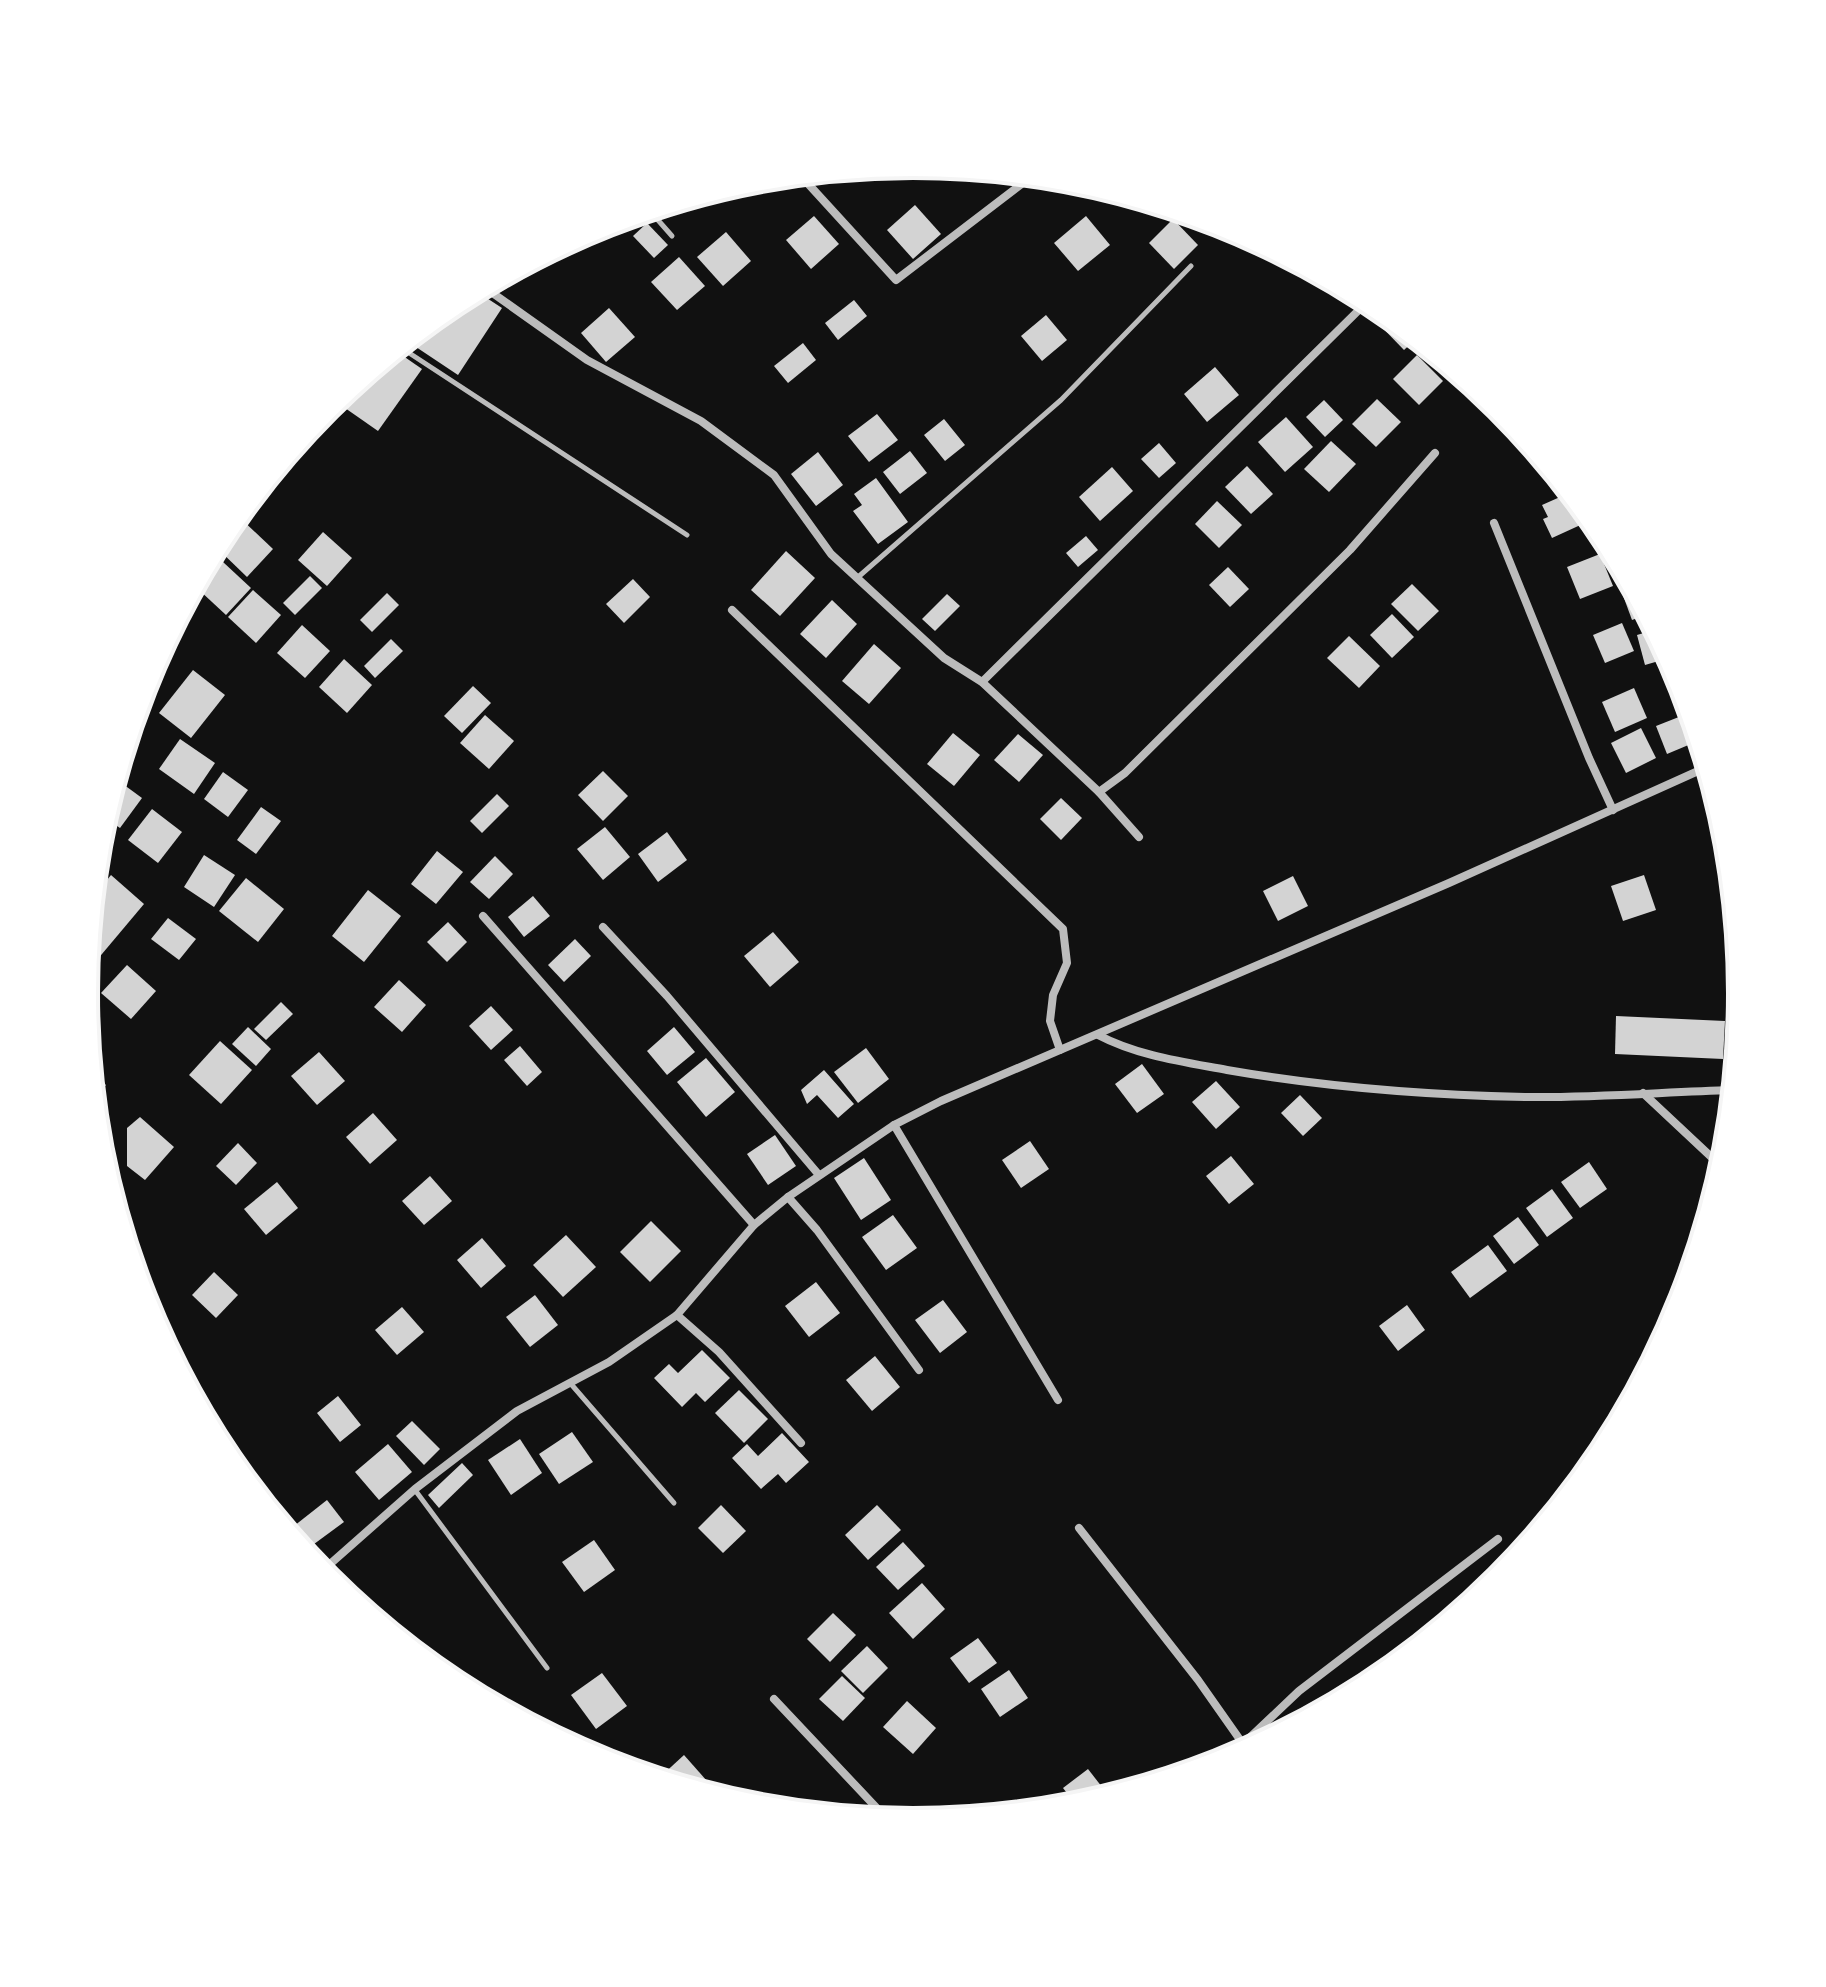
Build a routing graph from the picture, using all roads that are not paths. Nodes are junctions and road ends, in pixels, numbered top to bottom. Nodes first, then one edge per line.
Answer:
1 (809, 185) edge
2 (1020, 185) edge
3 (658, 220) edge
4 (672, 236) dead end
5 (1191, 266) dead end
6 (495, 295) edge
7 (1358, 311) edge
8 (409, 353) edge
9 (1435, 453) dead end
10 (1494, 523) dead end
11 (687, 535) dead end
12 (857, 578) junction
13 (732, 610) dead end
14 (982, 682) junction
15 (1696, 771) edge
16 (1697, 772) edge
17 (1694, 774) junction
18 (1099, 792) junction
19 (1613, 810) junction
20 (1139, 837) dead end
21 (483, 916) dead end
22 (603, 927) dead end
23 (1098, 1035) junction
24 (1060, 1050) junction
25 (1722, 1090) edge
26 (1643, 1093) junction
27 (894, 1125) junction
28 (1711, 1157) edge
29 (819, 1175) junction
30 (788, 1197) junction
31 (754, 1225) junction
32 (677, 1315) junction
33 (919, 1370) dead end
34 (571, 1384) junction
35 (1058, 1400) dead end
36 (801, 1443) dead end
37 (415, 1489) junction
38 (674, 1503) dead end
39 (1079, 1528) dead end
40 (1498, 1539) dead end
41 (331, 1564) edge
42 (547, 1668) dead end
43 (774, 1699) dead end
44 (1263, 1729) edge
45 (1240, 1739) edge
46 (876, 1807) edge

1 - 2 street
3 - 4 lane
5 - 12 lane
6 - 12 street
7 - 14 street
8 - 11 lane
9 - 18 street
10 - 19 street
12 - 14 street
13 - 24 street
14 - 18 street
15 - 17 street
16 - 17 street
17 - 19 street
18 - 20 street
19 - 23 street
21 - 31 street
22 - 29 street
23 - 24 street
23 - 26 street
24 - 27 street
25 - 26 street
26 - 28 street
27 - 29 street
27 - 35 street
29 - 30 street
30 - 31 street
30 - 33 street
31 - 32 street
32 - 34 street
32 - 36 street
34 - 37 street
34 - 38 lane
37 - 41 street
37 - 42 lane
39 - 45 street
40 - 44 street
43 - 46 street

